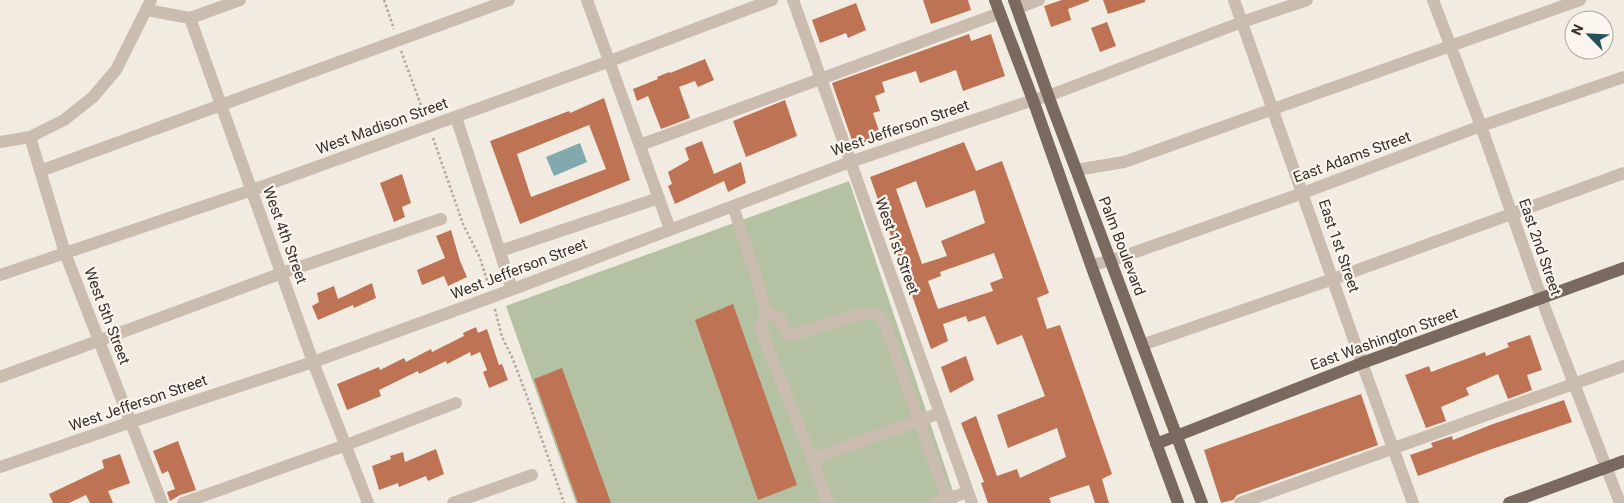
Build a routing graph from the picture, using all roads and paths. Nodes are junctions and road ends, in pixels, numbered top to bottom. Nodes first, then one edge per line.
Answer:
1 (240, 0) edge
2 (384, 0) edge
3 (509, 0) edge
4 (587, 0) edge
5 (772, 0) edge
6 (793, 0) edge
7 (995, 0) edge
8 (1039, 0) edge
9 (1234, 0) edge
10 (1307, 0) edge
11 (1434, 0) edge
12 (1580, 0) edge
13 (1015, 4) edge
14 (149, 5) edge
15 (1000, 13) junction
16 (190, 18) junction
17 (1242, 22) junction
18 (398, 40) junction
19 (1451, 46) junction
20 (610, 62) junction
21 (1624, 77) edge
22 (821, 79) junction
23 (1048, 96) junction
24 (1033, 100) junction
25 (221, 105) junction
26 (1273, 110) junction
27 (456, 117) junction
28 (1482, 126) junction
29 (429, 127) junction
30 (30, 137) junction
31 (0, 142) edge
32 (640, 145) junction
33 (850, 162) junction
34 (40, 170) junction
35 (1076, 170) junction
36 (1624, 173) edge
37 (252, 190) junction
38 (1303, 193) junction
39 (659, 198) junction
40 (733, 206) junction
41 (1512, 214) junction
42 (441, 219) dead end
43 (670, 229) junction
44 (500, 251) junction
45 (65, 253) junction
46 (1110, 260) junction
47 (1091, 265) junction
48 (1624, 268) edge
49 (282, 273) junction
50 (0, 275) edge
51 (1333, 279) junction
52 (512, 289) junction
53 (492, 297) junction
54 (1541, 299) junction
55 (766, 312) junction
56 (100, 341) junction
57 (1142, 345) junction
58 (1123, 353) junction
59 (313, 362) junction
60 (1362, 363) junction
61 (1624, 366) edge
62 (0, 376) edge
63 (1574, 384) junction
64 (456, 403) dead end
65 (940, 413) junction
66 (919, 421) junction
67 (131, 422) junction
68 (1176, 436) junction
69 (1156, 444) junction
70 (346, 445) junction
71 (1393, 448) junction
72 (812, 459) junction
73 (1624, 461) edge
74 (0, 467) edge
75 (1607, 468) junction
76 (532, 475) dead end
77 (970, 498) edge
78 (947, 499) junction
79 (162, 503) edge
80 (183, 503) edge
81 (368, 503) edge
82 (453, 503) edge
83 (564, 503) edge
84 (828, 503) edge
85 (934, 503) edge
86 (1178, 503) edge
87 (1202, 503) edge
88 (1240, 503) edge
89 (1413, 503) edge
90 (1509, 503) edge
91 (1620, 503) edge

1 - 16 street
2 - 18 path
3 - 18 street
4 - 20 street
5 - 20 street, West Madison Street
6 - 22 street, West 1st Street
7 - 15 main road
8 - 13 street
9 - 17 street, East 1st Street
10 - 17 street, West Jefferson Street
11 - 19 street, East 2nd Street
12 - 19 street
13 - 23 main road, Palm Boulevard
14 - 16 street
14 - 30 street
15 - 22 street
15 - 24 main road
16 - 25 street, West 4th Street
17 - 23 street, West Jefferson Street
17 - 26 street, East 1st Street
18 - 25 street
18 - 29 path
19 - 26 street
19 - 28 street, East 2nd Street
20 - 27 street, West Madison Street
20 - 32 street
21 - 28 street, East Adams Street
22 - 32 street
22 - 33 street, West 1st Street
23 - 24 street, West Jefferson Street
23 - 35 main road, Palm Boulevard
24 - 33 street, West Jefferson Street
24 - 47 main road
25 - 34 street
25 - 37 street, West 4th Street
26 - 35 street
26 - 38 street, East 1st Street
27 - 29 street, West Madison Street
27 - 44 street
28 - 38 street, East Adams Street
28 - 41 street, East 2nd Street
29 - 37 street, West Madison Street
29 - 53 path
30 - 31 street
30 - 34 street, West 5th Street
32 - 39 street
33 - 40 street, West Jefferson Street
33 - 65 street, West 1st Street
34 - 45 street, West 5th Street
35 - 46 main road, Palm Boulevard
36 - 41 street
37 - 45 street, West Madison Street
37 - 49 street, West 4th Street
38 - 46 street, East Adams Street
38 - 51 street, East 1st Street
39 - 43 street
39 - 44 street
40 - 43 street, West Jefferson Street
40 - 55 street
41 - 51 street
41 - 54 street, East 2nd Street
42 - 49 street
43 - 52 street, West Jefferson Street
44 - 52 street
45 - 50 street, West Madison Street
45 - 56 street, West 5th Street
46 - 47 street, East Adams Street
46 - 57 main road, Palm Boulevard
47 - 58 main road
48 - 54 main road, East Washington Street
49 - 56 street
49 - 59 street, West 4th Street
51 - 57 street
51 - 60 street, East 1st Street
52 - 53 street, West Jefferson Street
53 - 59 street, West Jefferson Street
53 - 83 path
54 - 60 main road, East Washington Street
54 - 63 street, East 2nd Street
55 - 66 street
55 - 72 street
56 - 62 street
56 - 67 street, West 5th Street
57 - 58 main road
57 - 68 main road, Palm Boulevard
58 - 69 main road
59 - 67 street, West Jefferson Street
59 - 70 street, West 4th Street
60 - 68 main road, East Washington Street
60 - 71 street, East 1st Street
61 - 63 street
63 - 71 street
63 - 75 street, East 2nd Street
64 - 70 street
65 - 66 street
65 - 77 street, West 1st Street
66 - 72 street
66 - 78 street
67 - 74 street, West Jefferson Street
67 - 79 street, West 5th Street
68 - 69 main road, East Washington Street
68 - 87 main road, Palm Boulevard
69 - 86 main road
70 - 80 street
70 - 81 street, West 4th Street
71 - 88 street
71 - 89 street, East 1st Street
72 - 84 street
73 - 75 main road
75 - 90 main road
75 - 91 street, East 2nd Street
76 - 82 street
77 - 78 street
78 - 85 street

